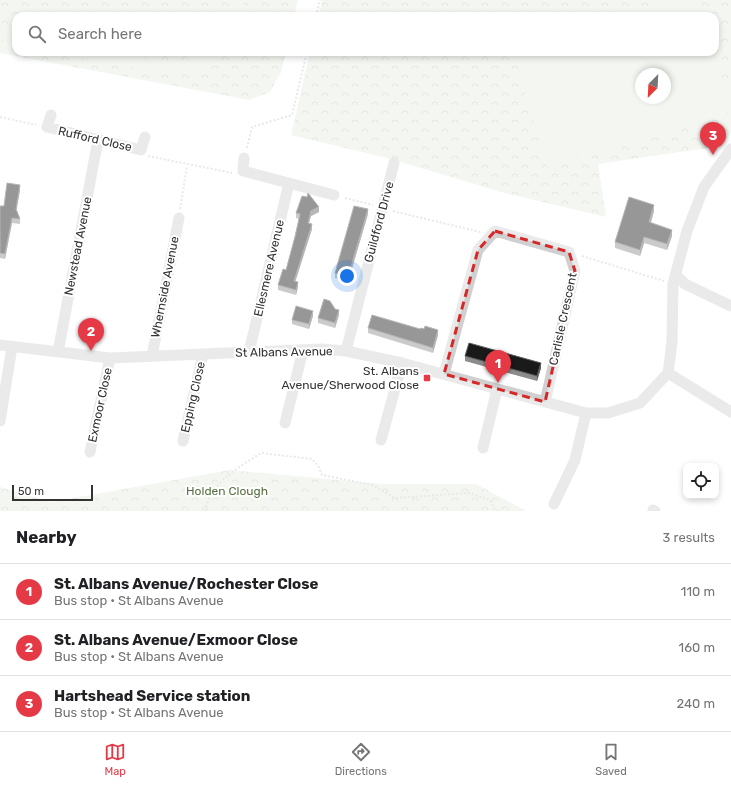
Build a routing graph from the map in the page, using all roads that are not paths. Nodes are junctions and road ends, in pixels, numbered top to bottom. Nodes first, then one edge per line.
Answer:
1 (51, 115) dead end
2 (145, 137) dead end
3 (98, 140) junction
4 (731, 149) edge
5 (244, 158) road end
6 (394, 163) dead end
7 (288, 183) junction
8 (334, 195) road end
9 (179, 218) road end
10 (674, 279) junction
11 (731, 306) edge
12 (0, 345) edge
13 (12, 347) junction
14 (303, 350) junction
15 (346, 351) junction
16 (58, 352) junction
17 (249, 352) junction
18 (203, 354) junction
19 (152, 356) junction
20 (110, 358) junction
21 (402, 363) junction
22 (668, 373) junction
23 (444, 374) junction
24 (497, 389) junction
25 (545, 402) junction
26 (731, 412) edge
27 (586, 413) junction
28 (0, 421) edge
29 (285, 423) dead end
30 (381, 440) dead end
31 (183, 441) dead end
32 (483, 448) dead end
33 (90, 452) dead end
34 (554, 504) dead end

1 - 3 street, Rufford Close
2 - 3 street, Rufford Close
3 - 16 street, Newstead Avenue
4 - 10 street
5 - 7 street
6 - 15 street, Guildford Drive
7 - 8 street
7 - 17 street, Ellesmere Avenue
9 - 19 street, Whernside Avenue
10 - 11 street
10 - 22 street
12 - 13 street, St Albans Avenue
13 - 16 street, St Albans Avenue
13 - 28 street
14 - 15 street, St Albans Avenue
14 - 17 street, St Albans Avenue
14 - 29 street
15 - 21 street, St Albans Avenue
16 - 20 street, St Albans Avenue
17 - 18 street, St Albans Avenue
18 - 19 street, St Albans Avenue
18 - 31 street, Epping Close
19 - 20 street, St Albans Avenue
20 - 33 street, Exmoor Close
21 - 23 street, St Albans Avenue
21 - 30 street
22 - 26 street
22 - 27 street, St Albans Avenue
23 - 24 street, St Albans Avenue
23 - 25 street, Carlisle Crescent
24 - 25 street, St Albans Avenue
24 - 32 street
25 - 27 street, St Albans Avenue
27 - 34 street

